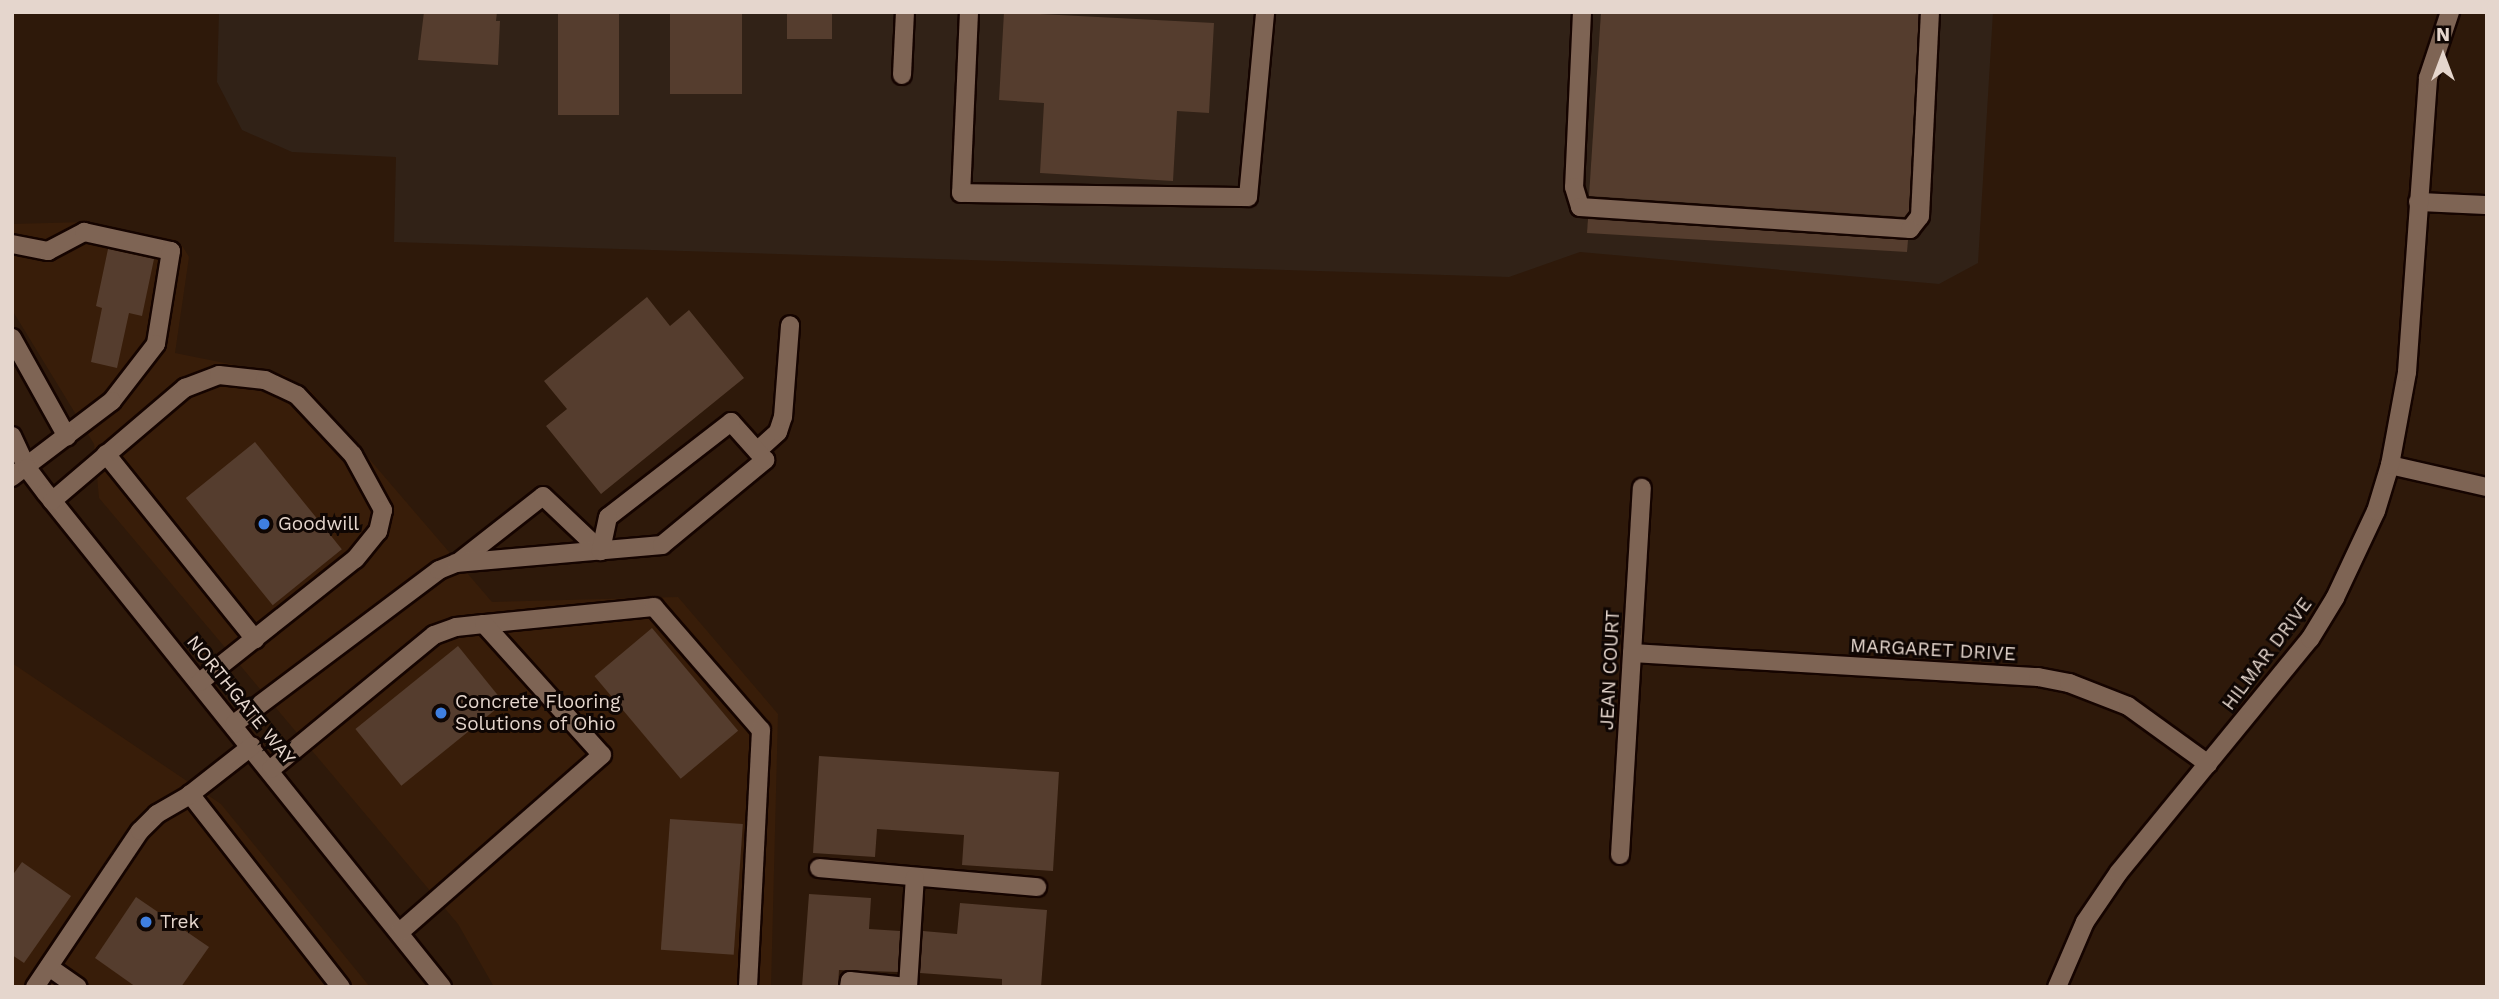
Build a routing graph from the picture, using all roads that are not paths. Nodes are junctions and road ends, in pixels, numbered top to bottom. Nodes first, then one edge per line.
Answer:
1 (905, 12) edge
2 (969, 12) edge
3 (1265, 12) edge
4 (1582, 12) edge
5 (1930, 12) edge
6 (2450, 12) edge
7 (902, 75) dead end
8 (2418, 202) junction
9 (2487, 205) edge
10 (12, 244) edge
11 (790, 324) dead end
12 (12, 338) edge
13 (12, 436) edge
14 (67, 437) junction
15 (757, 451) junction
16 (106, 454) junction
17 (2390, 465) junction
18 (20, 472) edge
19 (2487, 487) edge
20 (1642, 488) dead end
21 (52, 500) junction
22 (601, 551) junction
23 (456, 564) junction
24 (484, 624) junction
25 (255, 639) junction
26 (1632, 653) junction
27 (200, 682) junction
28 (234, 724) junction
29 (252, 746) junction
30 (2208, 764) junction
31 (271, 769) junction
32 (190, 794) junction
33 (1620, 855) dead end
34 (820, 869) dead end
35 (915, 877) junction
36 (1037, 887) dead end
37 (400, 932) junction
38 (49, 967) junction
39 (35, 987) edge
40 (78, 987) edge
41 (341, 987) edge
42 (442, 987) edge
43 (748, 987) edge
44 (849, 987) edge
45 (907, 987) edge
46 (2057, 987) edge

1 - 7 street
2 - 3 street
4 - 5 street
6 - 8 street, HILMAR DRIVE
8 - 9 street
8 - 17 street, HILMAR DRIVE
10 - 14 street
11 - 15 street
12 - 14 street
13 - 18 street, NORTHGATE WAY
14 - 18 street
15 - 22 street
15 - 22 street
16 - 21 street
16 - 25 street
16 - 25 street
17 - 19 street
17 - 30 street, HILMAR DRIVE
18 - 21 street, NORTHGATE WAY
20 - 26 street, JEAN COURT
21 - 27 street, NORTHGATE WAY
22 - 23 street
22 - 23 street
23 - 28 street
24 - 31 street
24 - 37 street
24 - 43 street
25 - 27 street
26 - 30 street, MARGARET DRIVE
26 - 33 street, JEAN COURT
27 - 28 street, NORTHGATE WAY
28 - 29 street, NORTHGATE WAY
29 - 31 street, NORTHGATE WAY
29 - 32 street
30 - 46 street, HILMAR DRIVE
31 - 37 street, NORTHGATE WAY
32 - 38 street
32 - 41 street
34 - 35 street
35 - 36 street
35 - 45 street
37 - 42 street, NORTHGATE WAY
38 - 39 street
38 - 40 street
44 - 45 street

